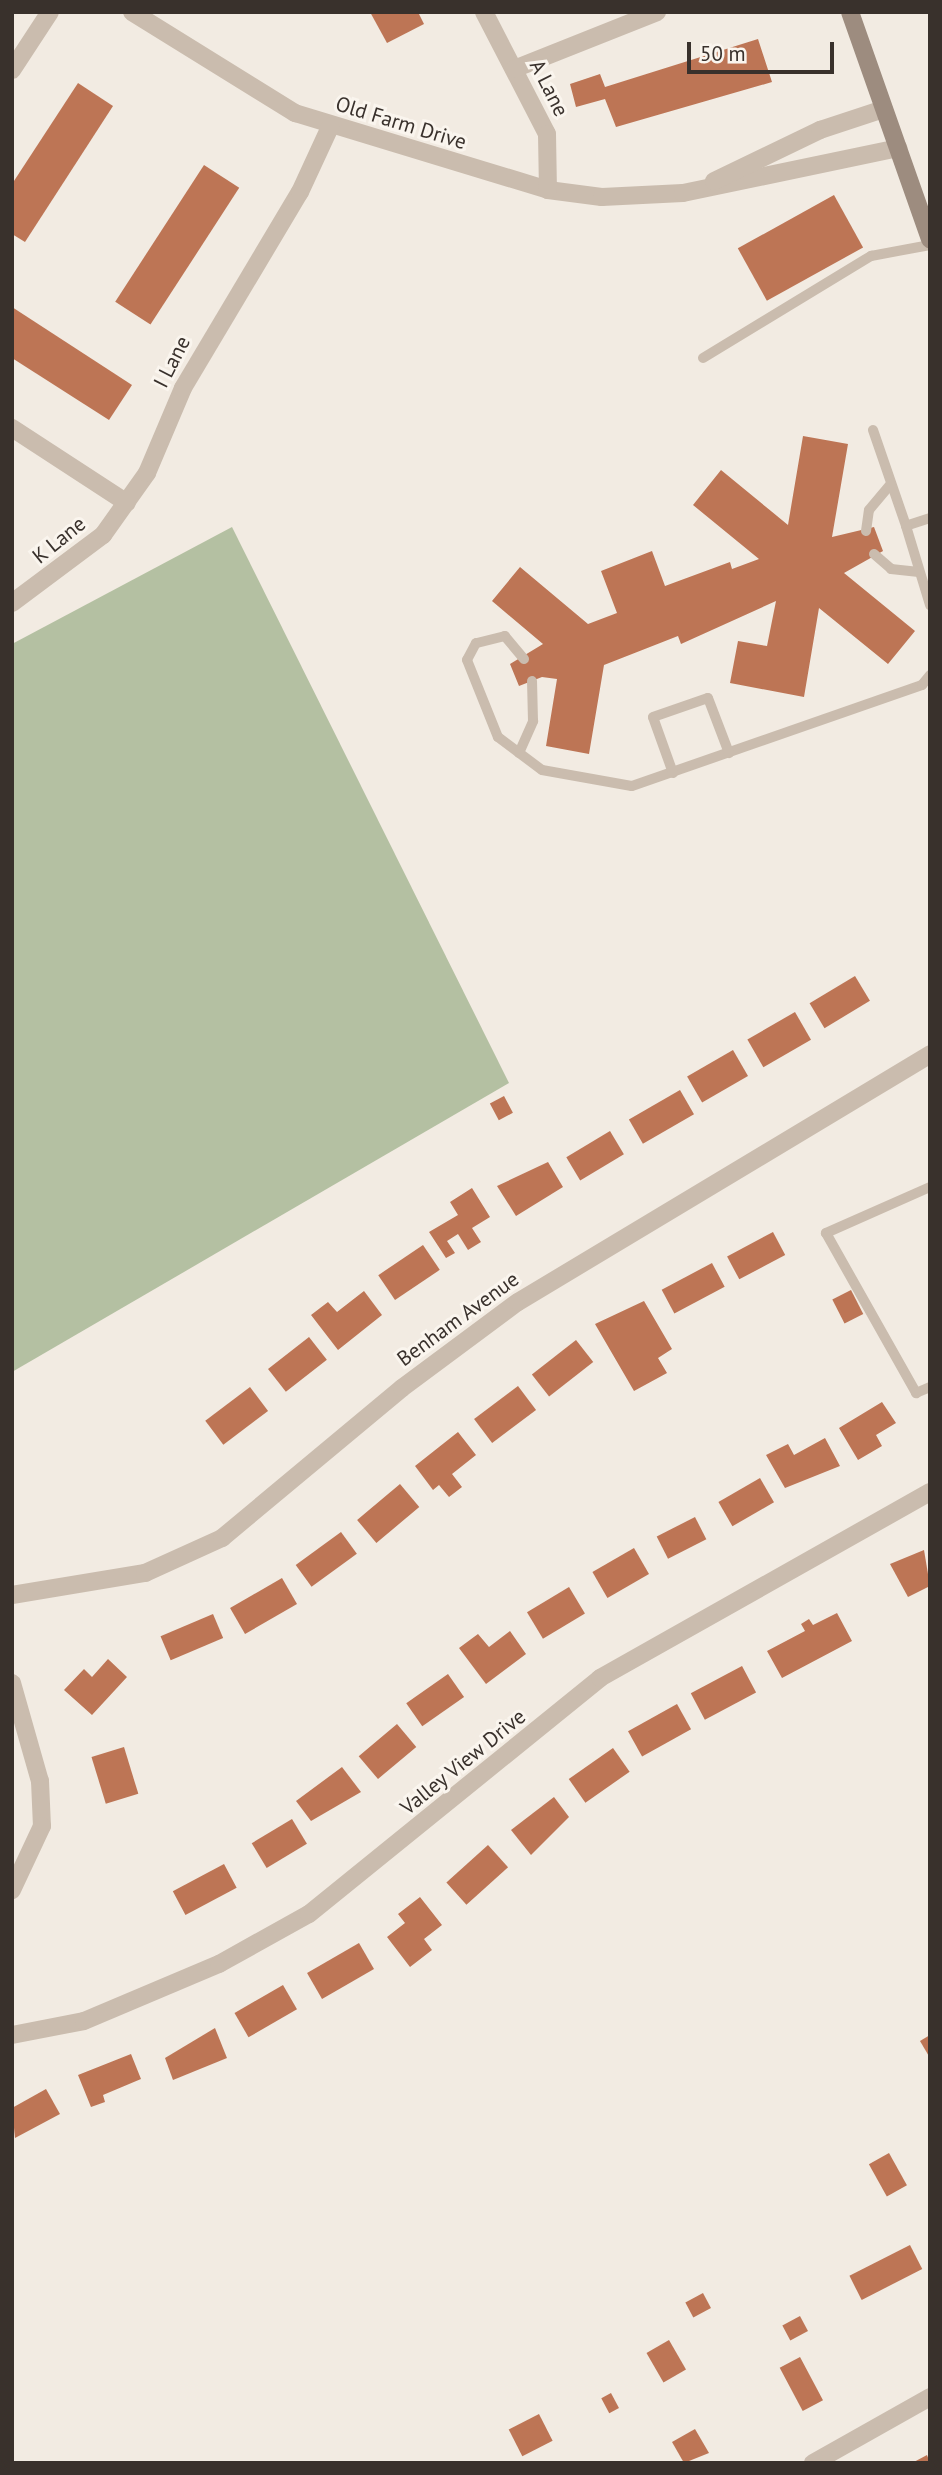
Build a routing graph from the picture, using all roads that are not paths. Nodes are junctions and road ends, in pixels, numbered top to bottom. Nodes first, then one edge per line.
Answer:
1 (50, 12) edge
2 (132, 12) edge
3 (484, 12) edge
4 (657, 12) edge
5 (850, 12) edge
6 (514, 69) junction
7 (12, 70) edge
8 (884, 109) junction
9 (330, 127) junction
10 (898, 148) junction
11 (548, 190) junction
12 (683, 192) junction
13 (930, 242) edge
14 (703, 358) dead end
15 (12, 428) edge
16 (873, 430) dead end
17 (890, 485) junction
18 (127, 503) junction
19 (930, 518) edge
20 (906, 526) junction
21 (866, 531) dead end
22 (874, 554) dead end
23 (919, 572) junction
24 (12, 603) edge
25 (930, 605) edge
26 (524, 659) dead end
27 (930, 675) edge
28 (532, 681) dead end
29 (519, 753) junction
30 (729, 753) junction
31 (673, 773) junction
32 (930, 1054) edge
33 (930, 1187) edge
34 (930, 1387) edge
35 (930, 1492) edge
36 (12, 1595) edge
37 (12, 1683) edge
38 (12, 1890) edge
39 (12, 2035) edge
40 (930, 2397) edge
41 (813, 2463) edge

1 - 7 street
2 - 9 street, Old Farm Drive
3 - 6 street, A Lane
4 - 6 street
5 - 8 main road
6 - 11 street, A Lane
8 - 10 main road
8 - 12 street, Old Farm Drive
9 - 11 street, Old Farm Drive
9 - 18 street, I Lane
10 - 12 street, Old Farm Drive
10 - 13 main road
11 - 12 street, Old Farm Drive
13 - 14 lane
15 - 18 street
16 - 17 lane
17 - 20 lane
17 - 21 lane
18 - 24 street, K Lane
19 - 20 lane
20 - 23 lane
22 - 23 lane
23 - 25 lane
26 - 29 lane
27 - 30 lane
28 - 29 lane
29 - 31 lane
30 - 31 lane
30 - 31 lane
32 - 36 street, Benham Avenue
33 - 34 lane
35 - 39 street, Valley View Drive
37 - 38 street
40 - 41 street

